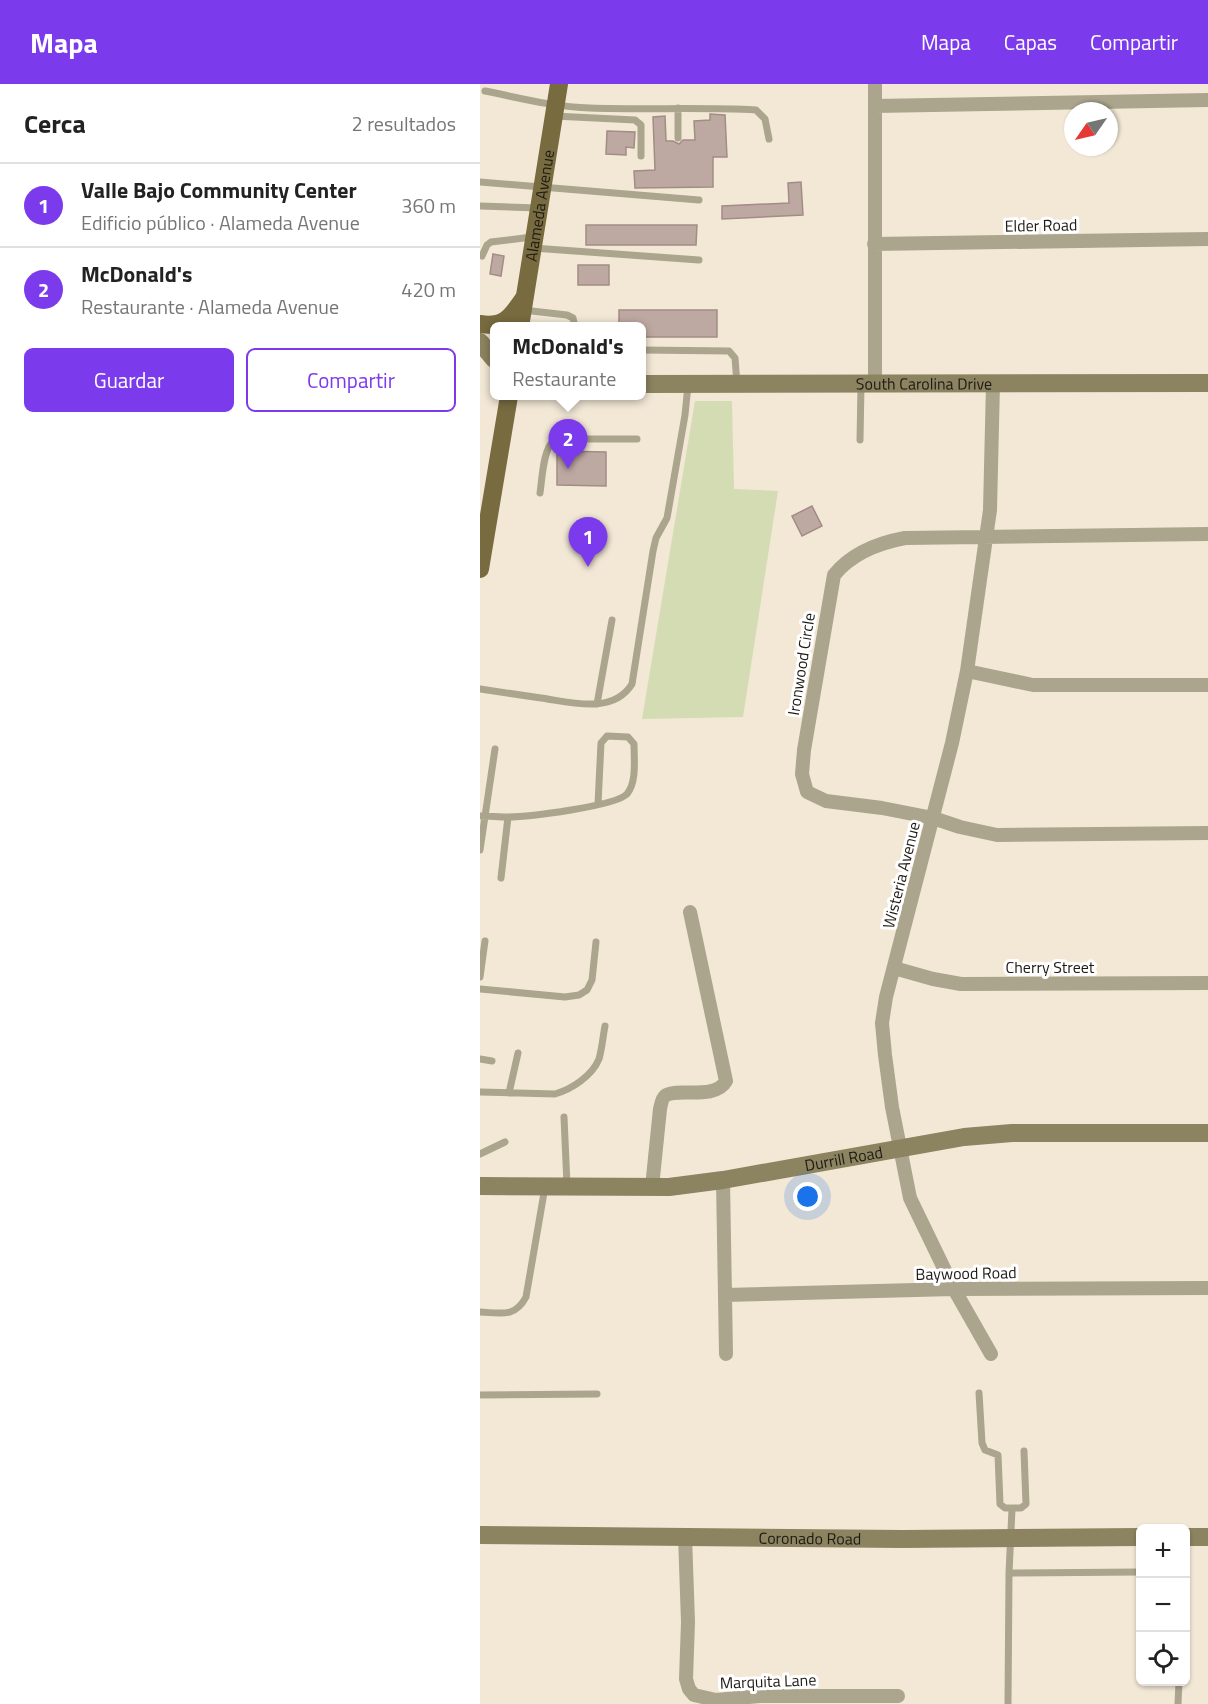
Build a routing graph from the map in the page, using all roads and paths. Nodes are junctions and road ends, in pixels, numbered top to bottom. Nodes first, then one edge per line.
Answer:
1 (559, 84) edge
2 (875, 84) edge
3 (485, 91) dead end
4 (1208, 100) edge
5 (875, 106) junction
6 (678, 108) junction
7 (554, 111) junction
8 (678, 138) dead end
9 (769, 139) dead end
10 (641, 156) dead end
11 (480, 182) edge
12 (543, 187) junction
13 (699, 200) dead end
14 (480, 206) edge
15 (539, 208) junction
16 (1208, 239) edge
17 (534, 243) junction
18 (874, 244) junction
19 (482, 256) dead end
20 (699, 260) dead end
21 (522, 311) edge
22 (504, 322) edge
23 (574, 322) edge
24 (646, 350) edge
25 (868, 383) junction
26 (1208, 383) edge
27 (646, 384) edge
28 (688, 384) junction
29 (736, 384) junction
30 (993, 384) junction
31 (508, 400) edge
32 (637, 439) dead end
33 (860, 440) dead end
34 (540, 493) dead end
35 (483, 528) edge
36 (1208, 534) edge
37 (987, 535) junction
38 (481, 560) edge
39 (612, 620) dead end
40 (967, 670) junction
41 (1208, 686) edge
42 (480, 689) edge
43 (597, 704) junction
44 (495, 749) dead end
45 (598, 804) junction
46 (482, 816) edge
47 (508, 817) junction
48 (933, 818) junction
49 (1208, 833) edge
50 (480, 850) edge
51 (501, 879) dead end
52 (690, 912) dead end
53 (485, 941) dead end
54 (596, 942) dead end
55 (894, 968) junction
56 (480, 977) edge
57 (1208, 983) edge
58 (480, 989) edge
59 (605, 1026) dead end
60 (519, 1053) dead end
61 (480, 1059) edge
62 (492, 1061) dead end
63 (480, 1092) edge
64 (508, 1093) junction
65 (564, 1117) dead end
66 (1208, 1133) edge
67 (505, 1142) dead end
68 (899, 1148) junction
69 (480, 1154) edge
70 (723, 1180) junction
71 (480, 1186) edge
72 (544, 1187) junction
73 (567, 1187) junction
74 (652, 1187) junction
75 (1208, 1288) edge
76 (954, 1289) junction
77 (725, 1295) junction
78 (480, 1312) edge
79 (726, 1354) dead end
80 (991, 1354) dead end
81 (979, 1393) dead end
82 (597, 1394) dead end
83 (480, 1395) edge
84 (1024, 1451) dead end
85 (1012, 1509) junction
86 (480, 1535) edge
87 (686, 1536) junction
88 (1190, 1537) edge
89 (1208, 1537) edge
90 (1011, 1538) junction
91 (1136, 1538) edge
92 (1136, 1572) edge
93 (1009, 1573) junction
94 (1179, 1686) edge
95 (898, 1696) dead end
96 (1008, 1704) edge
97 (1178, 1704) edge

1 - 7 main road, Alameda Avenue
2 - 5 street
3 - 7 lane
4 - 5 street
5 - 18 street
6 - 7 lane
6 - 8 lane
6 - 9 lane
7 - 10 lane
7 - 12 main road, Alameda Avenue
11 - 12 lane
12 - 13 lane
12 - 15 main road, Alameda Avenue
14 - 15 lane
15 - 17 main road, Alameda Avenue
16 - 18 street, Elder Road
17 - 19 lane
17 - 20 lane
17 - 21 main road, Alameda Avenue
18 - 25 street
21 - 22 main road
21 - 23 lane
24 - 29 lane
25 - 29 street, South Carolina Drive
25 - 30 street, South Carolina Drive
25 - 33 lane
26 - 30 street, South Carolina Drive
27 - 28 street, South Carolina Drive
28 - 29 street, South Carolina Drive
28 - 43 lane
30 - 37 street, Wisteria Avenue
31 - 35 main road
32 - 34 lane
35 - 38 main road
36 - 37 street
37 - 40 street, Wisteria Avenue
37 - 48 street, Ironwood Circle
39 - 43 lane
40 - 41 street
40 - 48 street, Wisteria Avenue
42 - 43 lane
44 - 46 lane
45 - 45 lane
45 - 47 lane
46 - 47 lane
46 - 50 lane
47 - 51 lane
48 - 49 street
48 - 55 street, Wisteria Avenue
52 - 74 street
53 - 56 lane
54 - 58 lane
55 - 57 street, Cherry Street
55 - 68 street, Wisteria Avenue
59 - 64 lane
60 - 64 lane
61 - 62 lane
63 - 64 lane
65 - 73 lane
66 - 68 street, Durrill Road
67 - 69 lane
68 - 70 street, Durrill Road
68 - 76 street, Wisteria Avenue
70 - 74 street, Durrill Road
70 - 77 street
71 - 72 street, Durrill Road
72 - 73 street, Durrill Road
72 - 78 lane
73 - 74 street, Durrill Road
75 - 76 street, Baywood Road
76 - 77 street, Baywood Road
76 - 80 street, Wisteria Avenue
77 - 79 street
81 - 85 lane
82 - 83 lane
84 - 85 lane
85 - 90 lane
86 - 87 street, Coronado Road
87 - 90 street, Coronado Road
87 - 95 street, Marquita Lane
88 - 89 street
90 - 91 street, Coronado Road
90 - 93 lane
92 - 93 lane
93 - 96 lane
94 - 97 lane

